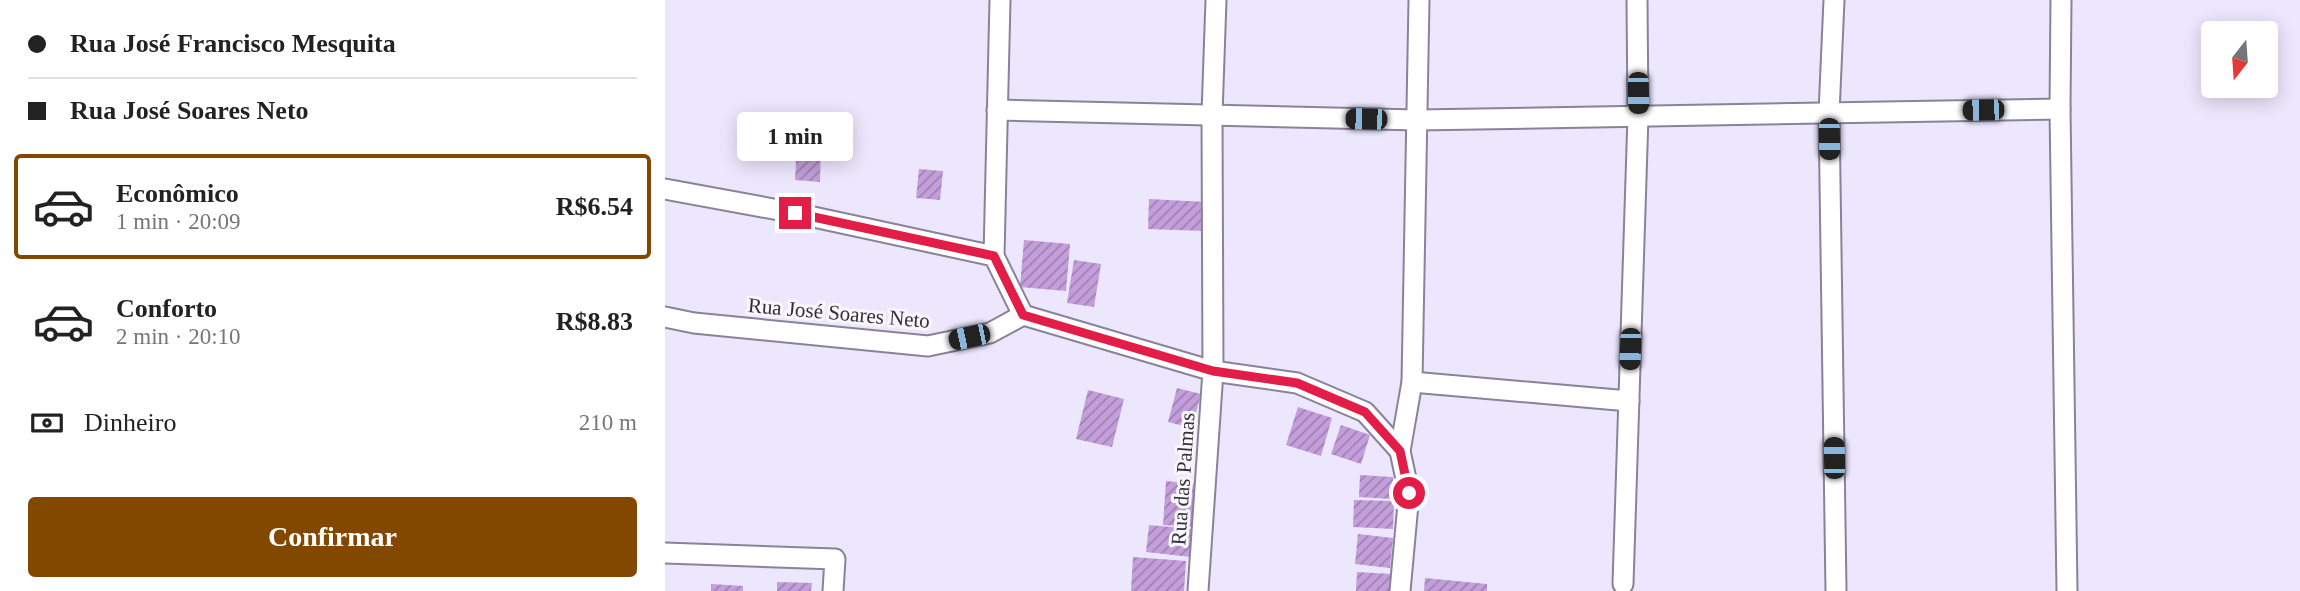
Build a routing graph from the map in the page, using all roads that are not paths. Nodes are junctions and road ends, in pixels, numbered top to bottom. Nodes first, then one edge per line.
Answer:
1 (1000, 0) edge
2 (1216, 0) edge
3 (1419, 0) edge
4 (1637, 0) edge
5 (1834, 0) edge
6 (2061, 0) edge
7 (2060, 109) junction
8 (997, 110) junction
9 (1829, 113) junction
10 (1212, 115) junction
11 (1638, 116) junction
12 (1417, 120) junction
13 (665, 189) edge
14 (994, 256) junction
15 (1023, 315) junction
16 (665, 317) edge
17 (1213, 371) junction
18 (1412, 382) junction
19 (1629, 401) junction
20 (1400, 451) junction
21 (665, 553) edge
22 (1623, 584) dead end
23 (832, 591) edge
24 (1198, 591) edge
25 (1400, 591) edge
26 (1836, 591) edge
27 (2067, 591) edge

1 - 8 street
2 - 10 street, Rua das Palmas
3 - 12 street
4 - 11 street
5 - 9 street
6 - 7 street
7 - 9 street
7 - 27 street
8 - 10 street
8 - 14 street
9 - 11 street
9 - 26 street
10 - 12 street
10 - 17 street, Rua das Palmas
11 - 12 street
11 - 19 street
12 - 18 street
13 - 14 street
14 - 15 street
15 - 16 street, Rua José Soares Neto
15 - 17 street
17 - 20 street
17 - 24 street, Rua das Palmas
18 - 19 street
18 - 20 street
19 - 22 street
20 - 25 street
21 - 23 street

